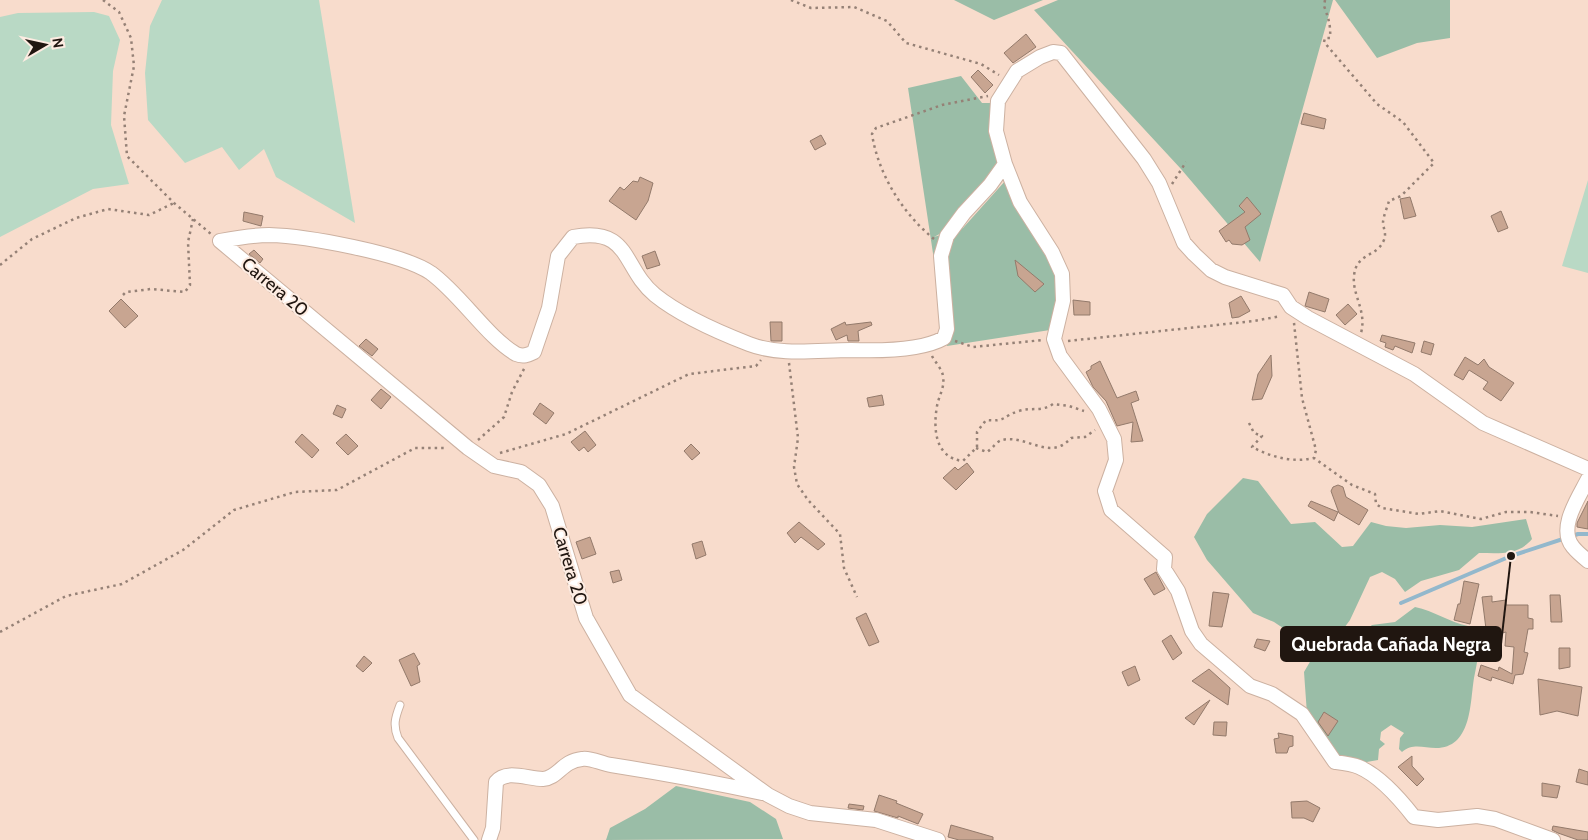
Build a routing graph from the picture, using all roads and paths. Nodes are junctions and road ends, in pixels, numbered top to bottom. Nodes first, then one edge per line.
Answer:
1 (103, 0) edge
2 (791, 0) edge
3 (1325, 0) edge
4 (1010, 81) junction
5 (999, 99) junction
6 (1186, 162) dead end
7 (1005, 164) junction
8 (1162, 190) junction
9 (174, 203) junction
10 (193, 219) junction
11 (220, 241) junction
12 (944, 248) junction
13 (0, 265) edge
14 (123, 294) dead end
15 (1292, 307) junction
16 (944, 338) junction
17 (1054, 339) junction
18 (927, 346) junction
19 (1358, 346) junction
20 (768, 350) junction
21 (788, 350) junction
22 (527, 356) junction
23 (1102, 423) junction
24 (1249, 423) dead end
25 (468, 448) junction
26 (976, 448) junction
27 (1314, 458) junction
28 (484, 459) junction
29 (1588, 469) edge
30 (1588, 479) edge
31 (1569, 517) junction
32 (1588, 561) edge
33 (856, 597) dead end
34 (0, 632) edge
35 (400, 705) dead end
36 (768, 795) junction
37 (474, 840) edge
38 (490, 840) edge
39 (938, 840) edge
40 (1553, 840) edge

1 - 9 path
2 - 4 path
3 - 19 path
4 - 5 street
4 - 8 street
5 - 7 street
5 - 12 path
6 - 8 path
7 - 12 street
7 - 17 street
8 - 15 street
9 - 10 path
9 - 13 path
10 - 11 path
10 - 14 path
11 - 22 street, Carrera 20
11 - 25 street, Carrera 20
12 - 16 street
15 - 17 path
15 - 19 street
15 - 27 path
16 - 17 path
16 - 18 street
17 - 23 street
18 - 21 street
18 - 26 path
19 - 29 street
20 - 21 street
20 - 22 street
20 - 28 path
21 - 33 path
22 - 25 path
23 - 26 path
23 - 26 path
23 - 40 street
24 - 27 path
25 - 28 street, Carrera 20
25 - 34 path
27 - 31 path
28 - 36 street, Carrera 20
30 - 31 street
31 - 32 street
35 - 37 lane
36 - 38 street
36 - 39 street, Carrera 20

